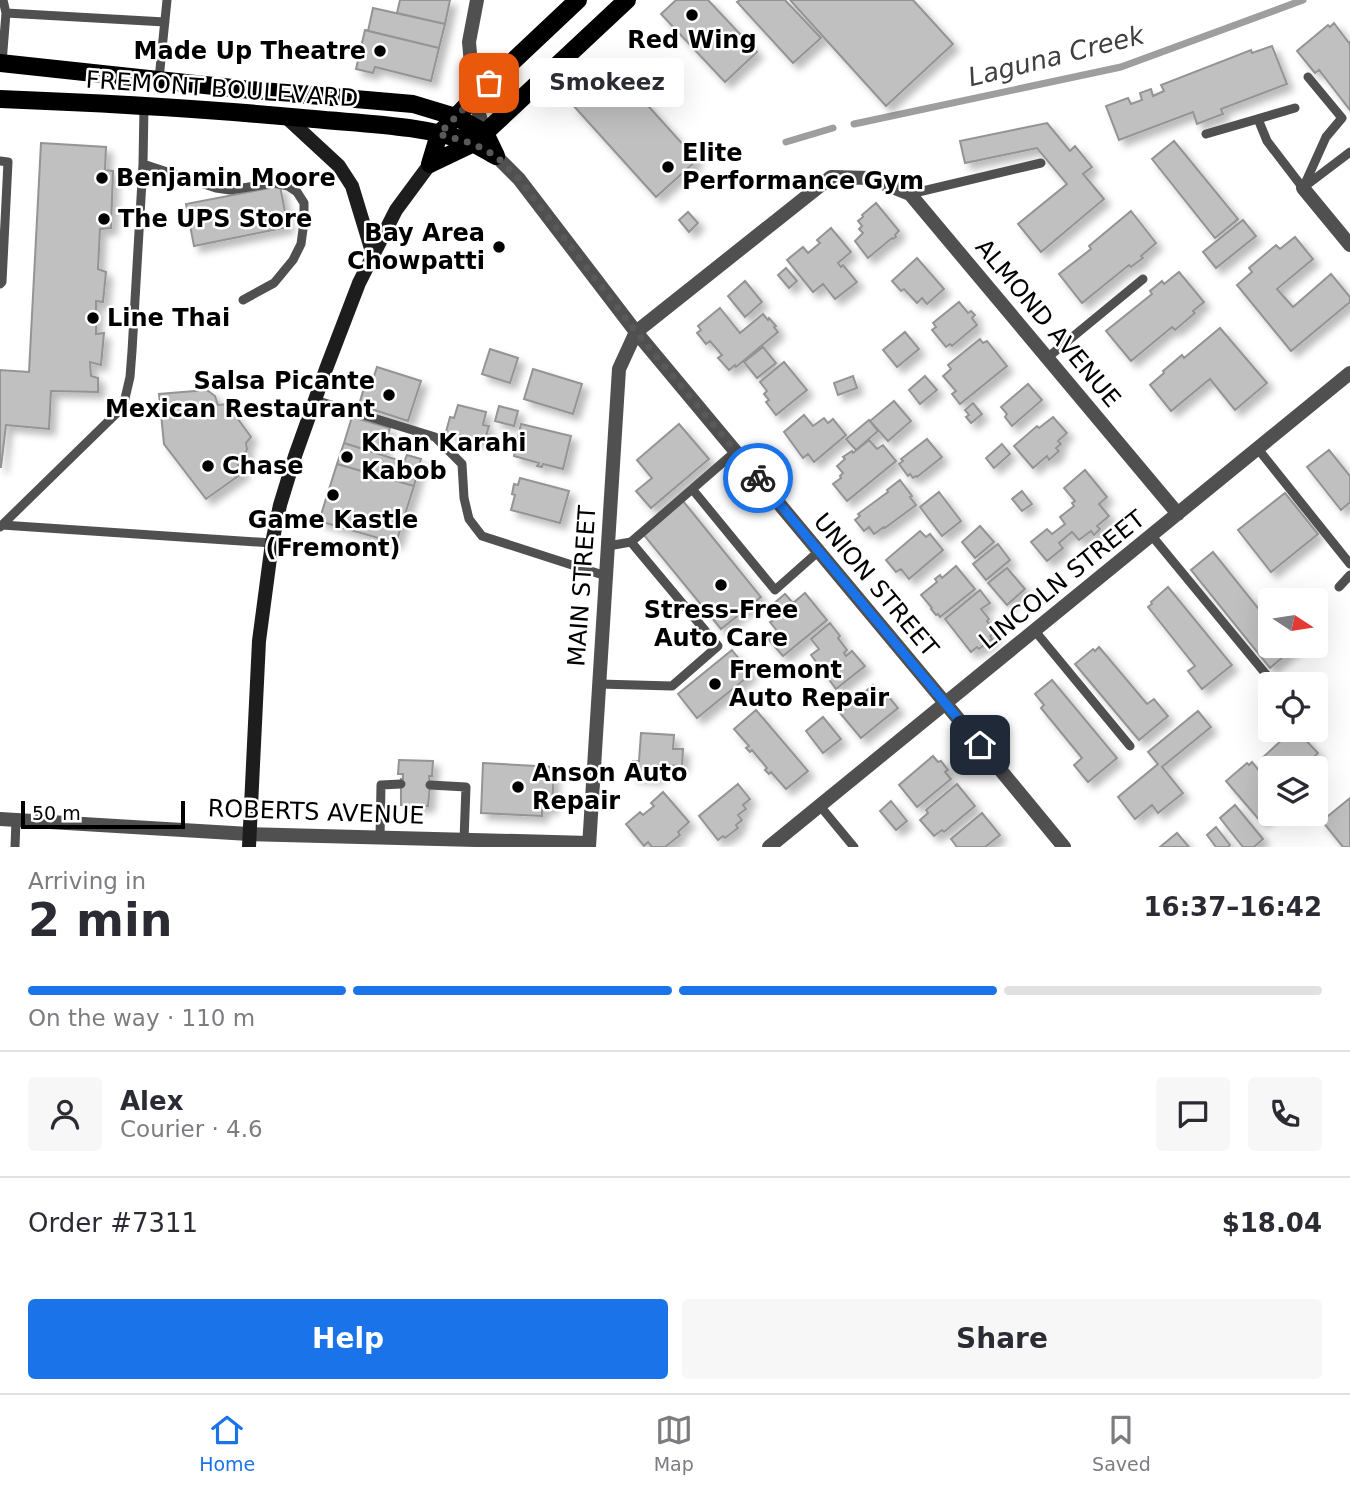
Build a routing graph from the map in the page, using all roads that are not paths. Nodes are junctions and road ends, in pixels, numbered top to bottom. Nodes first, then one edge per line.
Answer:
1 (3, 0) edge
2 (167, 0) edge
3 (477, 0) edge
4 (578, 0) edge
5 (627, 0) edge
6 (6, 13) junction
7 (164, 22) junction
8 (1, 63) edge
9 (1308, 77) dead end
10 (159, 79) junction
11 (474, 98) junction
12 (0, 99) edge
13 (144, 106) junction
14 (1294, 108) dead end
15 (286, 117) junction
16 (456, 117) junction
17 (1258, 119) junction
18 (439, 134) junction
19 (1206, 134) dead end
20 (479, 138) junction
21 (1350, 152) edge
22 (496, 156) joint
23 (0, 161) edge
24 (1041, 163) dead end
25 (143, 164) junction
26 (430, 164) junction
27 (1303, 188) junction
28 (910, 194) junction
29 (1350, 245) edge
30 (373, 255) junction
31 (1143, 279) dead end
32 (0, 284) edge
33 (243, 300) dead end
34 (636, 332) junction
35 (1047, 358) junction
36 (1350, 373) edge
37 (315, 400) junction
38 (1258, 449) junction
39 (736, 452) junction
40 (693, 490) junction
41 (1178, 514) junction
42 (1, 526) edge
43 (1152, 536) junction
44 (631, 542) junction
45 (272, 543) junction
46 (608, 546) junction
47 (819, 551) junction
48 (1350, 564) edge
49 (1350, 575) edge
50 (606, 576) junction
51 (1339, 587) dead end
52 (1035, 631) junction
53 (1264, 672) edge
54 (599, 684) junction
55 (946, 704) junction
56 (1130, 746) dead end
57 (401, 784) dead end
58 (430, 785) dead end
59 (820, 806) junction
60 (0, 819) edge
61 (16, 820) junction
62 (380, 838) junction
63 (464, 840) junction
64 (249, 841) edge
65 (489, 844) edge
66 (589, 845) edge
67 (15, 847) edge
68 (769, 847) edge
69 (854, 847) edge
70 (1064, 847) edge

1 - 6 lane
2 - 7 lane
3 - 11 street
4 - 11 main road
5 - 20 main road
6 - 7 lane
6 - 8 lane
7 - 10 lane
8 - 10 main road, FREMONT BOULEVARD
9 - 27 lane
10 - 16 main road, FREMONT BOULEVARD
11 - 16 main road
11 - 20 street
12 - 13 main road, FREMONT BOULEVARD
13 - 15 main road, FREMONT BOULEVARD
13 - 25 lane
14 - 17 lane
15 - 18 main road, FREMONT BOULEVARD
15 - 30 main road
16 - 18 main road
16 - 20 main road, FREMONT BOULEVARD
17 - 19 lane
17 - 27 lane
18 - 20 main road, FREMONT BOULEVARD
18 - 26 main road
20 - 22 main road
20 - 26 main road
21 - 27 lane
22 - 34 street, UNION STREET
23 - 32 lane
24 - 28 lane
25 - 33 lane
25 - 42 lane
26 - 30 main road
27 - 29 street
28 - 34 street, ALMOND AVENUE
28 - 35 street, ALMOND AVENUE
30 - 37 main road
31 - 35 lane
34 - 39 street, UNION STREET
34 - 46 street, MAIN STREET
35 - 41 street, ALMOND AVENUE
36 - 38 street, LINCOLN STREET
37 - 45 main road
37 - 50 lane
38 - 41 street, LINCOLN STREET
38 - 48 lane
39 - 40 lane
39 - 47 street, UNION STREET
40 - 44 lane
40 - 47 lane
41 - 43 street, LINCOLN STREET
42 - 45 lane
43 - 52 street, LINCOLN STREET
43 - 53 lane
44 - 46 lane
44 - 54 lane
45 - 64 main road
46 - 50 street, MAIN STREET
47 - 55 street, UNION STREET
49 - 51 lane
50 - 54 street, MAIN STREET
52 - 55 street, LINCOLN STREET
52 - 56 lane
54 - 66 street, MAIN STREET
55 - 59 street, LINCOLN STREET
55 - 70 street, UNION STREET
57 - 62 lane
58 - 63 lane
59 - 68 street, LINCOLN STREET
59 - 69 lane
60 - 61 street, ROBERTS AVENUE
61 - 64 street, ROBERTS AVENUE
61 - 67 lane
62 - 63 street, ROBERTS AVENUE
62 - 64 street, ROBERTS AVENUE
63 - 65 street, ROBERTS AVENUE
65 - 66 street, ROBERTS AVENUE

